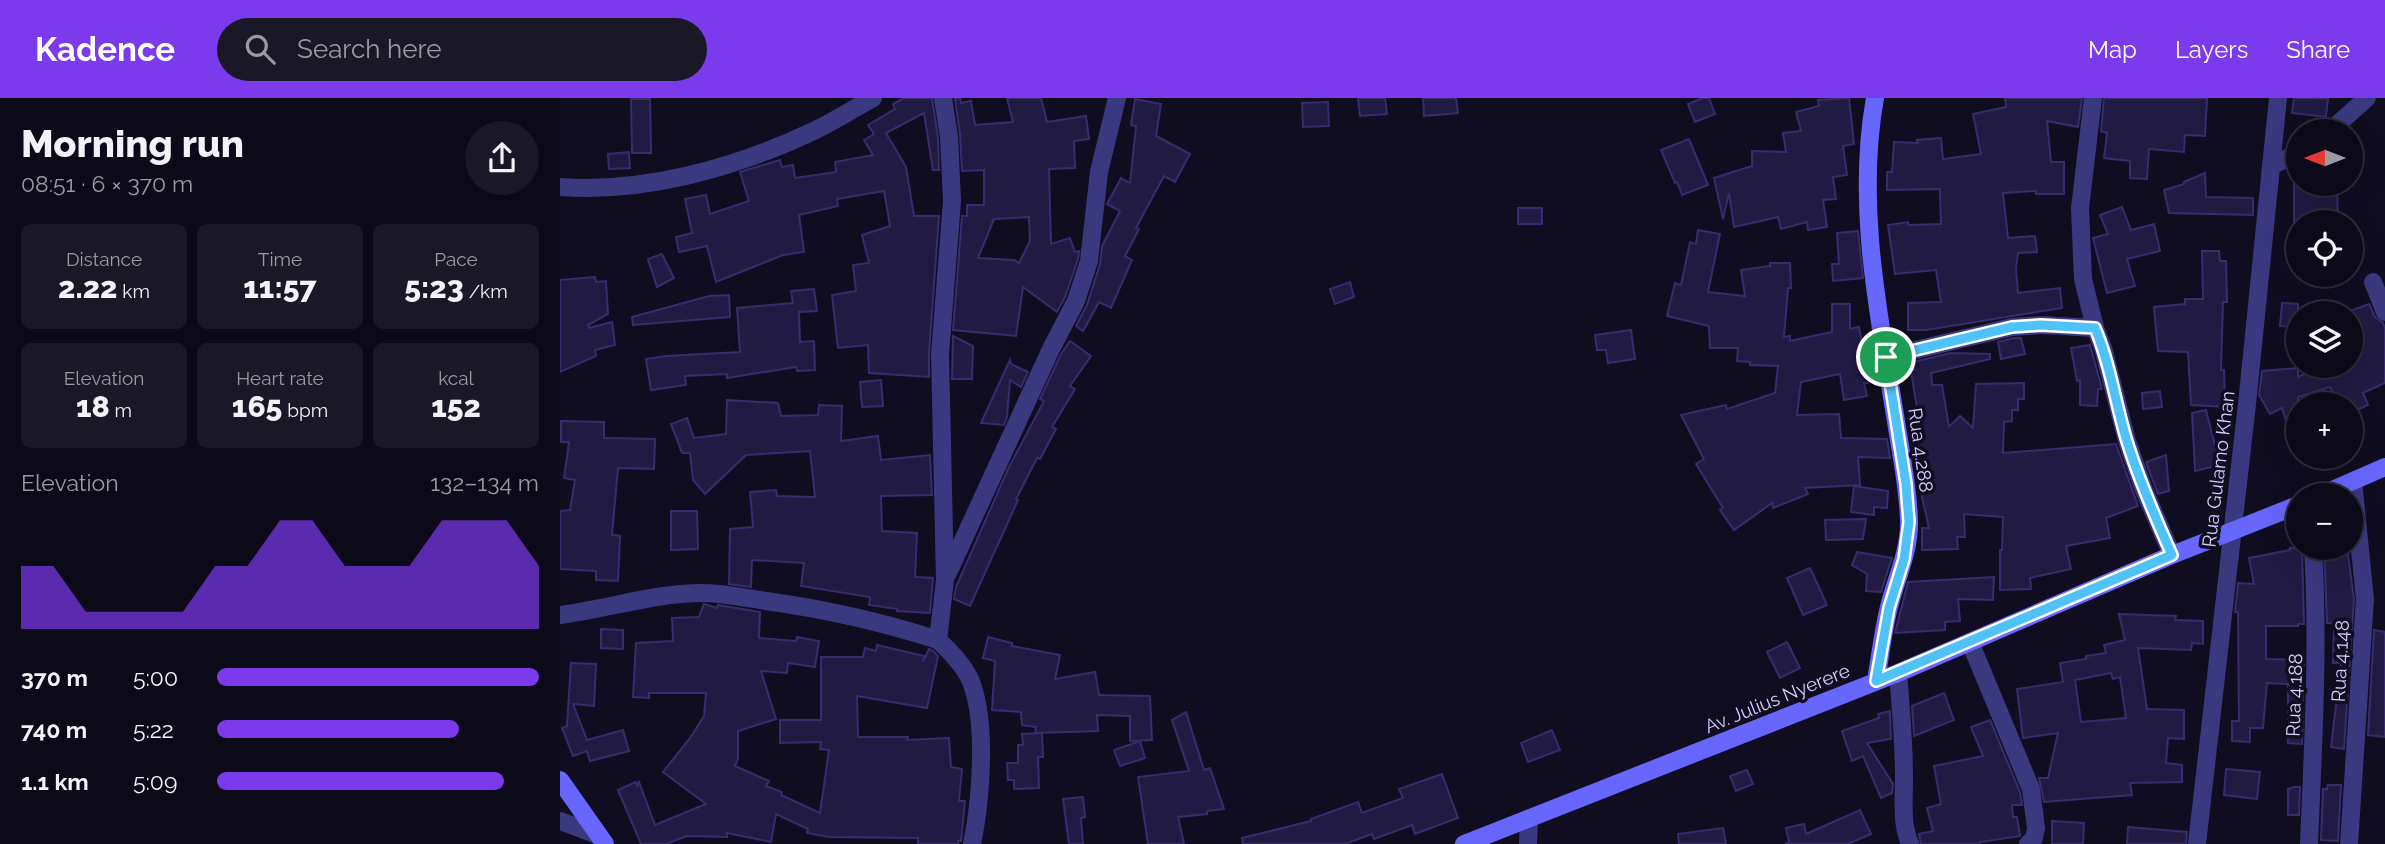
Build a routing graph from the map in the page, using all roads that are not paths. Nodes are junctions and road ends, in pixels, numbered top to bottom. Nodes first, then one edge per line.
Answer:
1 (873, 98) edge
2 (943, 98) edge
3 (1117, 98) edge
4 (1875, 98) edge
5 (2093, 98) edge
6 (2278, 98) edge
7 (2367, 98) edge
8 (2343, 119) edge
9 (2286, 159) edge
10 (2271, 166) junction
11 (560, 187) edge
12 (2373, 282) dead end
13 (2385, 312) edge
14 (2095, 328) junction
15 (1886, 357) junction
16 (2385, 467) edge
17 (2353, 481) junction
18 (2348, 483) edge
19 (2286, 510) edge
20 (2231, 531) junction
21 (2172, 555) junction
22 (2314, 560) edge
23 (944, 580) junction
24 (560, 615) edge
25 (937, 640) junction
26 (1970, 642) junction
27 (1898, 673) junction
28 (1876, 681) junction
29 (560, 780) edge
30 (1529, 820) junction
31 (560, 821) edge
32 (602, 840) edge
33 (972, 844) edge
34 (1464, 844) edge
35 (1528, 844) edge
36 (1910, 844) edge
37 (2028, 844) edge
38 (2197, 844) edge
39 (2309, 844) edge
40 (2349, 844) edge

1 - 11 street
2 - 23 street
3 - 23 street
4 - 15 main road, Rua 4.288
5 - 14 street
6 - 10 street, Rua Gulamo Khan
7 - 8 street
9 - 10 street
10 - 20 street, Rua Gulamo Khan
12 - 13 street
14 - 15 street
14 - 21 street
15 - 28 main road, Rua 4.288
16 - 17 main road
17 - 18 main road
17 - 40 street, Rua 4.148
19 - 20 main road, Av. Julius Nyerere
20 - 21 main road, Av. Julius Nyerere
20 - 38 street, Rua Gulamo Khan
21 - 26 main road, Av. Julius Nyerere
22 - 39 street, Rua 4.188
23 - 25 street
24 - 25 street
25 - 33 street
26 - 27 main road, Av. Julius Nyerere
26 - 37 street
27 - 28 main road, Av. Julius Nyerere
27 - 36 street
28 - 30 main road, Av. Julius Nyerere
29 - 32 main road
30 - 34 main road, Av. Julius Nyerere
30 - 35 street
31 - 32 street

